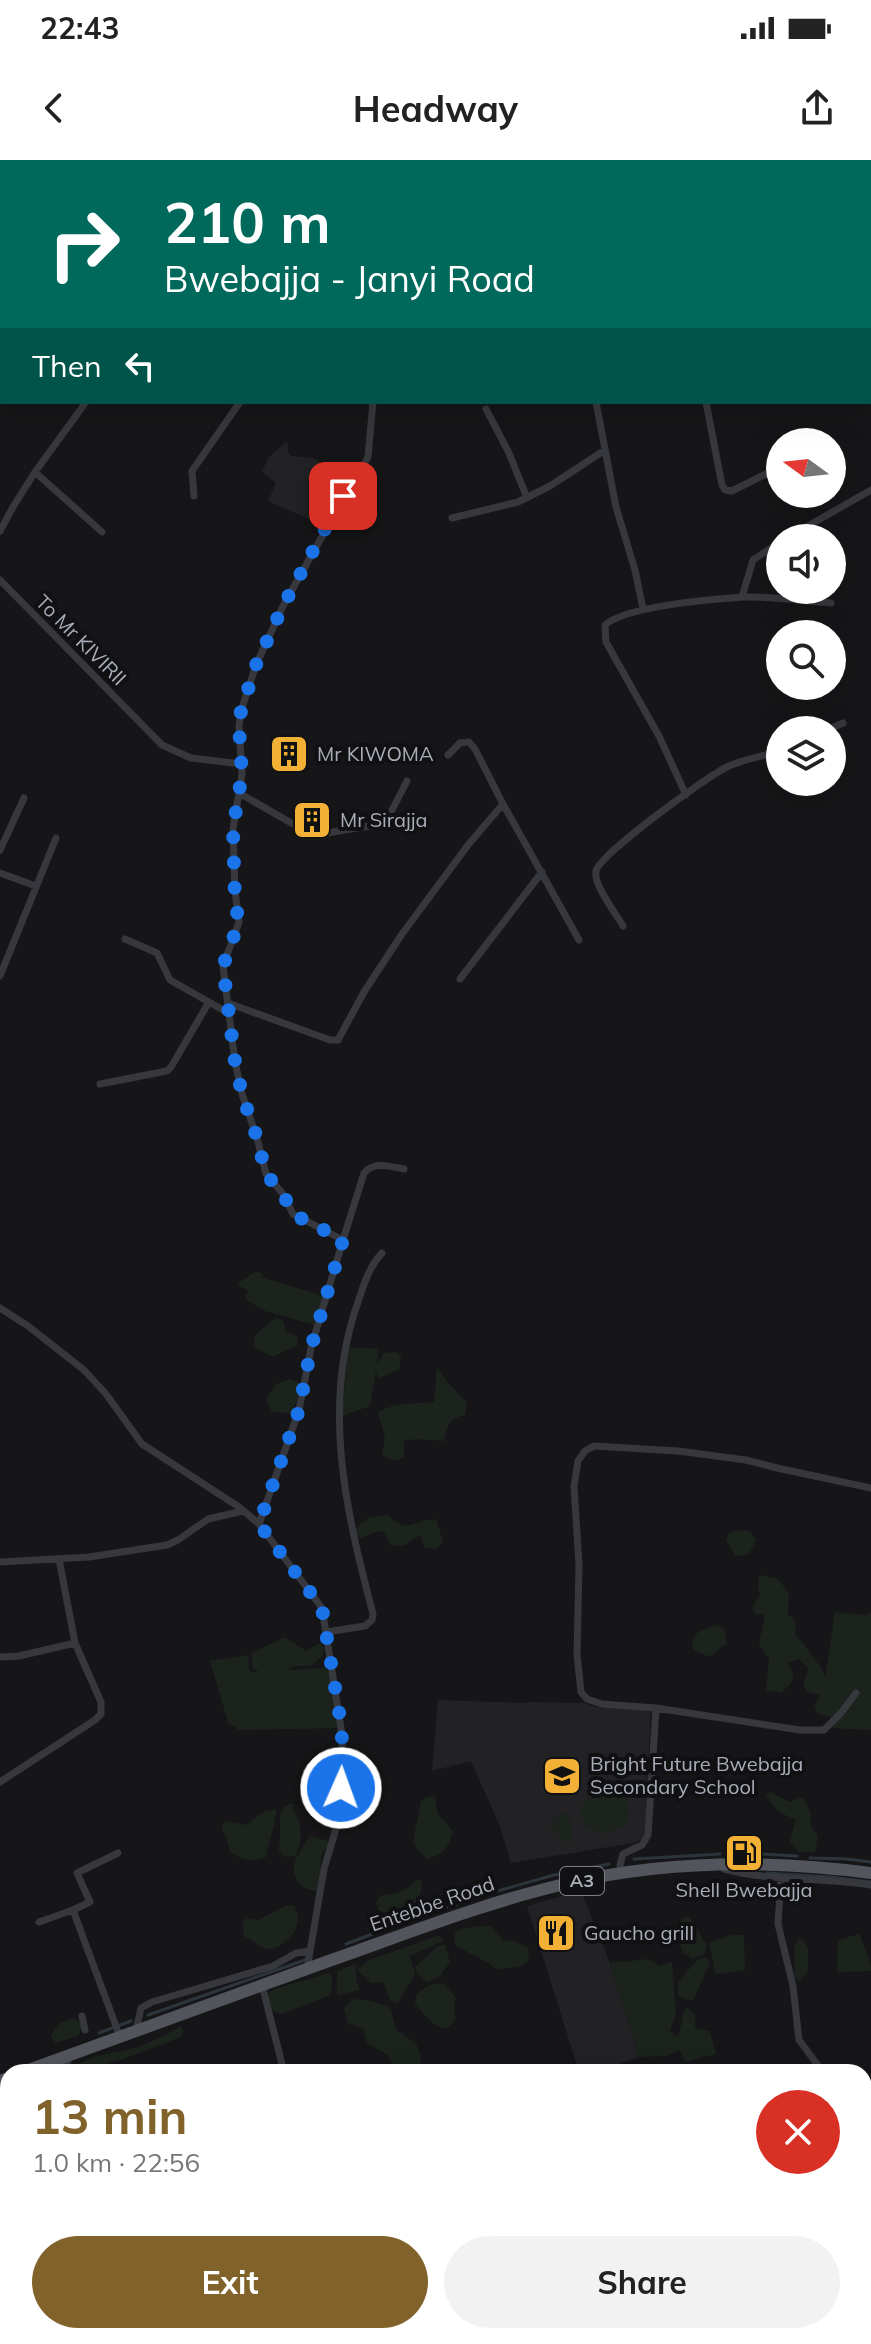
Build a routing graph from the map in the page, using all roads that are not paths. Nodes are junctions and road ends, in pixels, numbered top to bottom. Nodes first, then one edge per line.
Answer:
1 (85, 404) edge
2 (239, 404) edge
3 (373, 404) edge
4 (597, 404) edge
5 (706, 404) edge
6 (486, 409) dead end
7 (605, 450) junction
8 (35, 472) junction
9 (766, 474) edge
10 (871, 490) edge
11 (194, 496) dead end
12 (527, 498) junction
13 (452, 518) dead end
14 (812, 524) edge
15 (0, 531) edge
16 (102, 532) dead end
17 (766, 551) edge
18 (0, 580) edge
19 (742, 597) junction
20 (766, 599) edge
21 (643, 609) junction
22 (766, 754) edge
23 (448, 755) dead end
24 (241, 764) junction
25 (407, 781) dead end
26 (239, 793) junction
27 (686, 795) junction
28 (24, 798) dead end
29 (503, 804) junction
30 (56, 838) dead end
31 (0, 850) edge
32 (542, 872) junction
33 (0, 873) edge
34 (36, 886) junction
35 (623, 926) dead end
36 (125, 939) dead end
37 (579, 940) dead end
38 (0, 976) edge
39 (460, 979) dead end
40 (209, 1002) junction
41 (228, 1003) junction
42 (230, 1014) junction
43 (100, 1084) dead end
44 (404, 1169) dead end
45 (343, 1240) junction
46 (382, 1253) dead end
47 (0, 1308) edge
48 (871, 1488) edge
49 (243, 1511) junction
50 (259, 1524) junction
51 (59, 1559) junction
52 (0, 1562) edge
53 (326, 1632) junction
54 (75, 1643) junction
55 (0, 1657) edge
56 (856, 1693) dead end
57 (656, 1708) junction
58 (0, 1782) edge
59 (118, 1853) dead end
60 (710, 1865) junction
61 (871, 1873) edge
62 (622, 1874) junction
63 (781, 1878) junction
64 (871, 1885) edge
65 (73, 1910) junction
66 (39, 1922) dead end
67 (310, 1951) junction
68 (307, 1969) junction
69 (262, 1985) junction
70 (82, 2016) dead end
71 (85, 2030) dead end
72 (136, 2031) junction
73 (120, 2037) junction
74 (69, 2055) junction
75 (45, 2064) edge
76 (67, 2064) edge
77 (282, 2064) edge
78 (817, 2064) edge

1 - 8 street
2 - 11 street
3 - 24 street
4 - 7 street
5 - 9 street
6 - 12 street
7 - 12 street
7 - 21 street
8 - 15 street
8 - 16 street
10 - 14 street
12 - 13 street
17 - 19 street
18 - 24 street, To Mr KIVIRII
19 - 20 street
19 - 21 street
21 - 27 street
22 - 27 street
23 - 29 street
24 - 26 street
25 - 26 street
26 - 41 street
27 - 35 street
28 - 31 street
29 - 32 street
29 - 41 street
30 - 34 street
32 - 37 street
32 - 39 street
33 - 34 street
34 - 38 street
36 - 40 street
40 - 42 street
40 - 43 street
41 - 42 street
42 - 45 street
44 - 45 street
45 - 50 street
46 - 53 street
47 - 49 street
48 - 57 street
49 - 50 street
49 - 51 street
50 - 53 street
51 - 52 street
51 - 54 street
53 - 67 street
54 - 55 street
54 - 58 street
56 - 57 street
57 - 62 street
59 - 65 street
60 - 61 main road, Entebbe Road / A3
60 - 62 main road, Entebbe Road / A3
60 - 63 street
62 - 68 main road, Entebbe Road / A3
63 - 64 street
63 - 78 street
65 - 66 street
65 - 73 street
67 - 68 street
67 - 72 street
68 - 69 main road, Entebbe Road / A3
69 - 72 main road, Entebbe Road / A3
69 - 77 street
70 - 71 street
72 - 73 main road, Entebbe Road / A3
73 - 74 main road, Entebbe Road / A3
74 - 75 main road, Entebbe Road / A3
74 - 76 street

